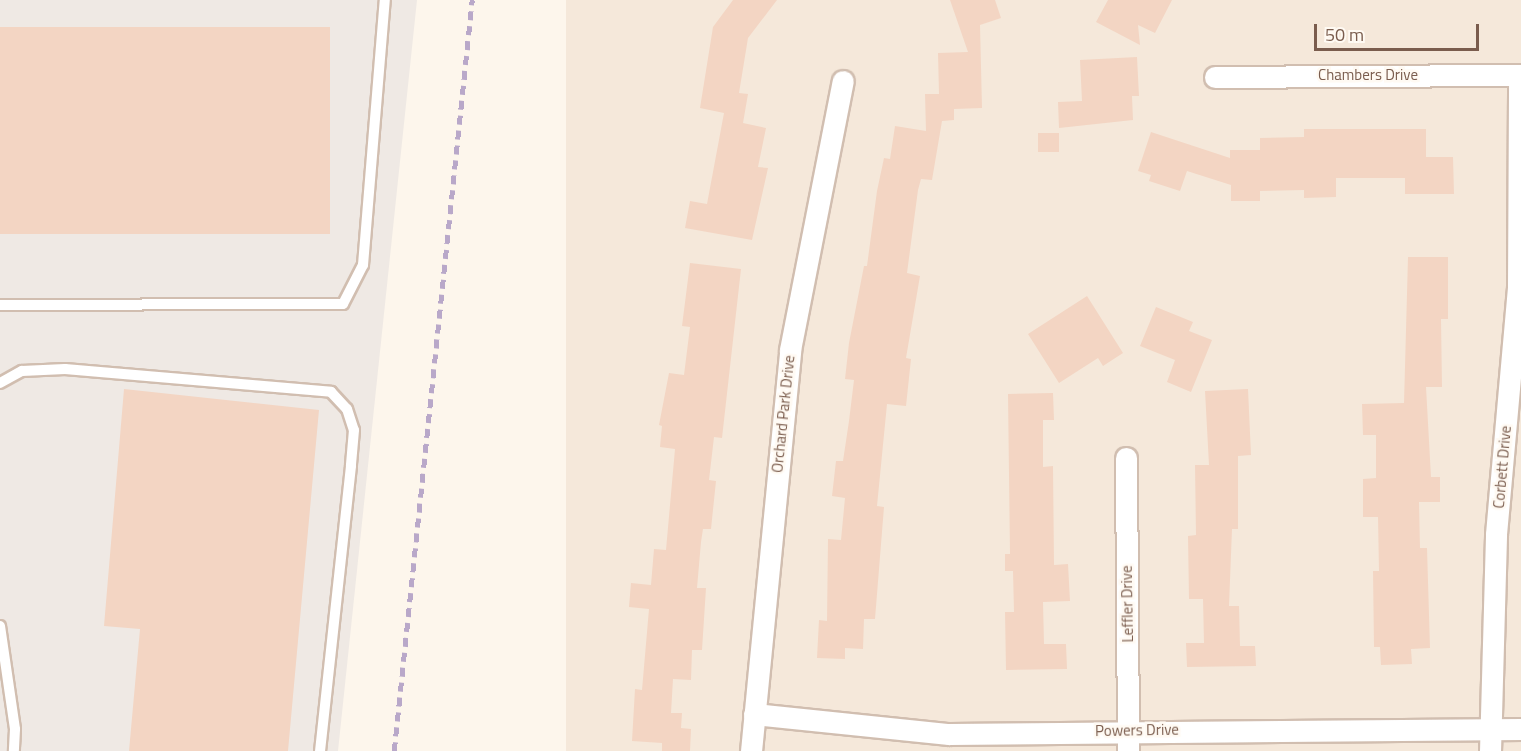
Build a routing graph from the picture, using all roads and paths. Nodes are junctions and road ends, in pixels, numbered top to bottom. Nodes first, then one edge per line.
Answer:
1 (385, 0) edge
2 (1520, 75) edge
3 (1215, 77) dead end
4 (843, 81) dead end
5 (0, 305) edge
6 (0, 383) edge
7 (1126, 458) dead end
8 (0, 626) edge
9 (754, 714) junction
10 (1491, 728) junction
11 (1521, 729) edge
12 (1128, 741) edge
13 (14, 751) edge
14 (320, 751) edge
15 (751, 751) edge
16 (1490, 751) edge

1 - 5 lane
2 - 3 street, Chambers Drive
2 - 10 street, Corbett Drive
4 - 9 street, Orchard Park Drive
6 - 14 lane
7 - 12 street, Leffler Drive
8 - 13 lane
9 - 12 street, Powers Drive
9 - 15 street, Orchard Park Drive
10 - 11 street, Powers Drive
10 - 12 street, Powers Drive
10 - 16 street, Corbett Drive

